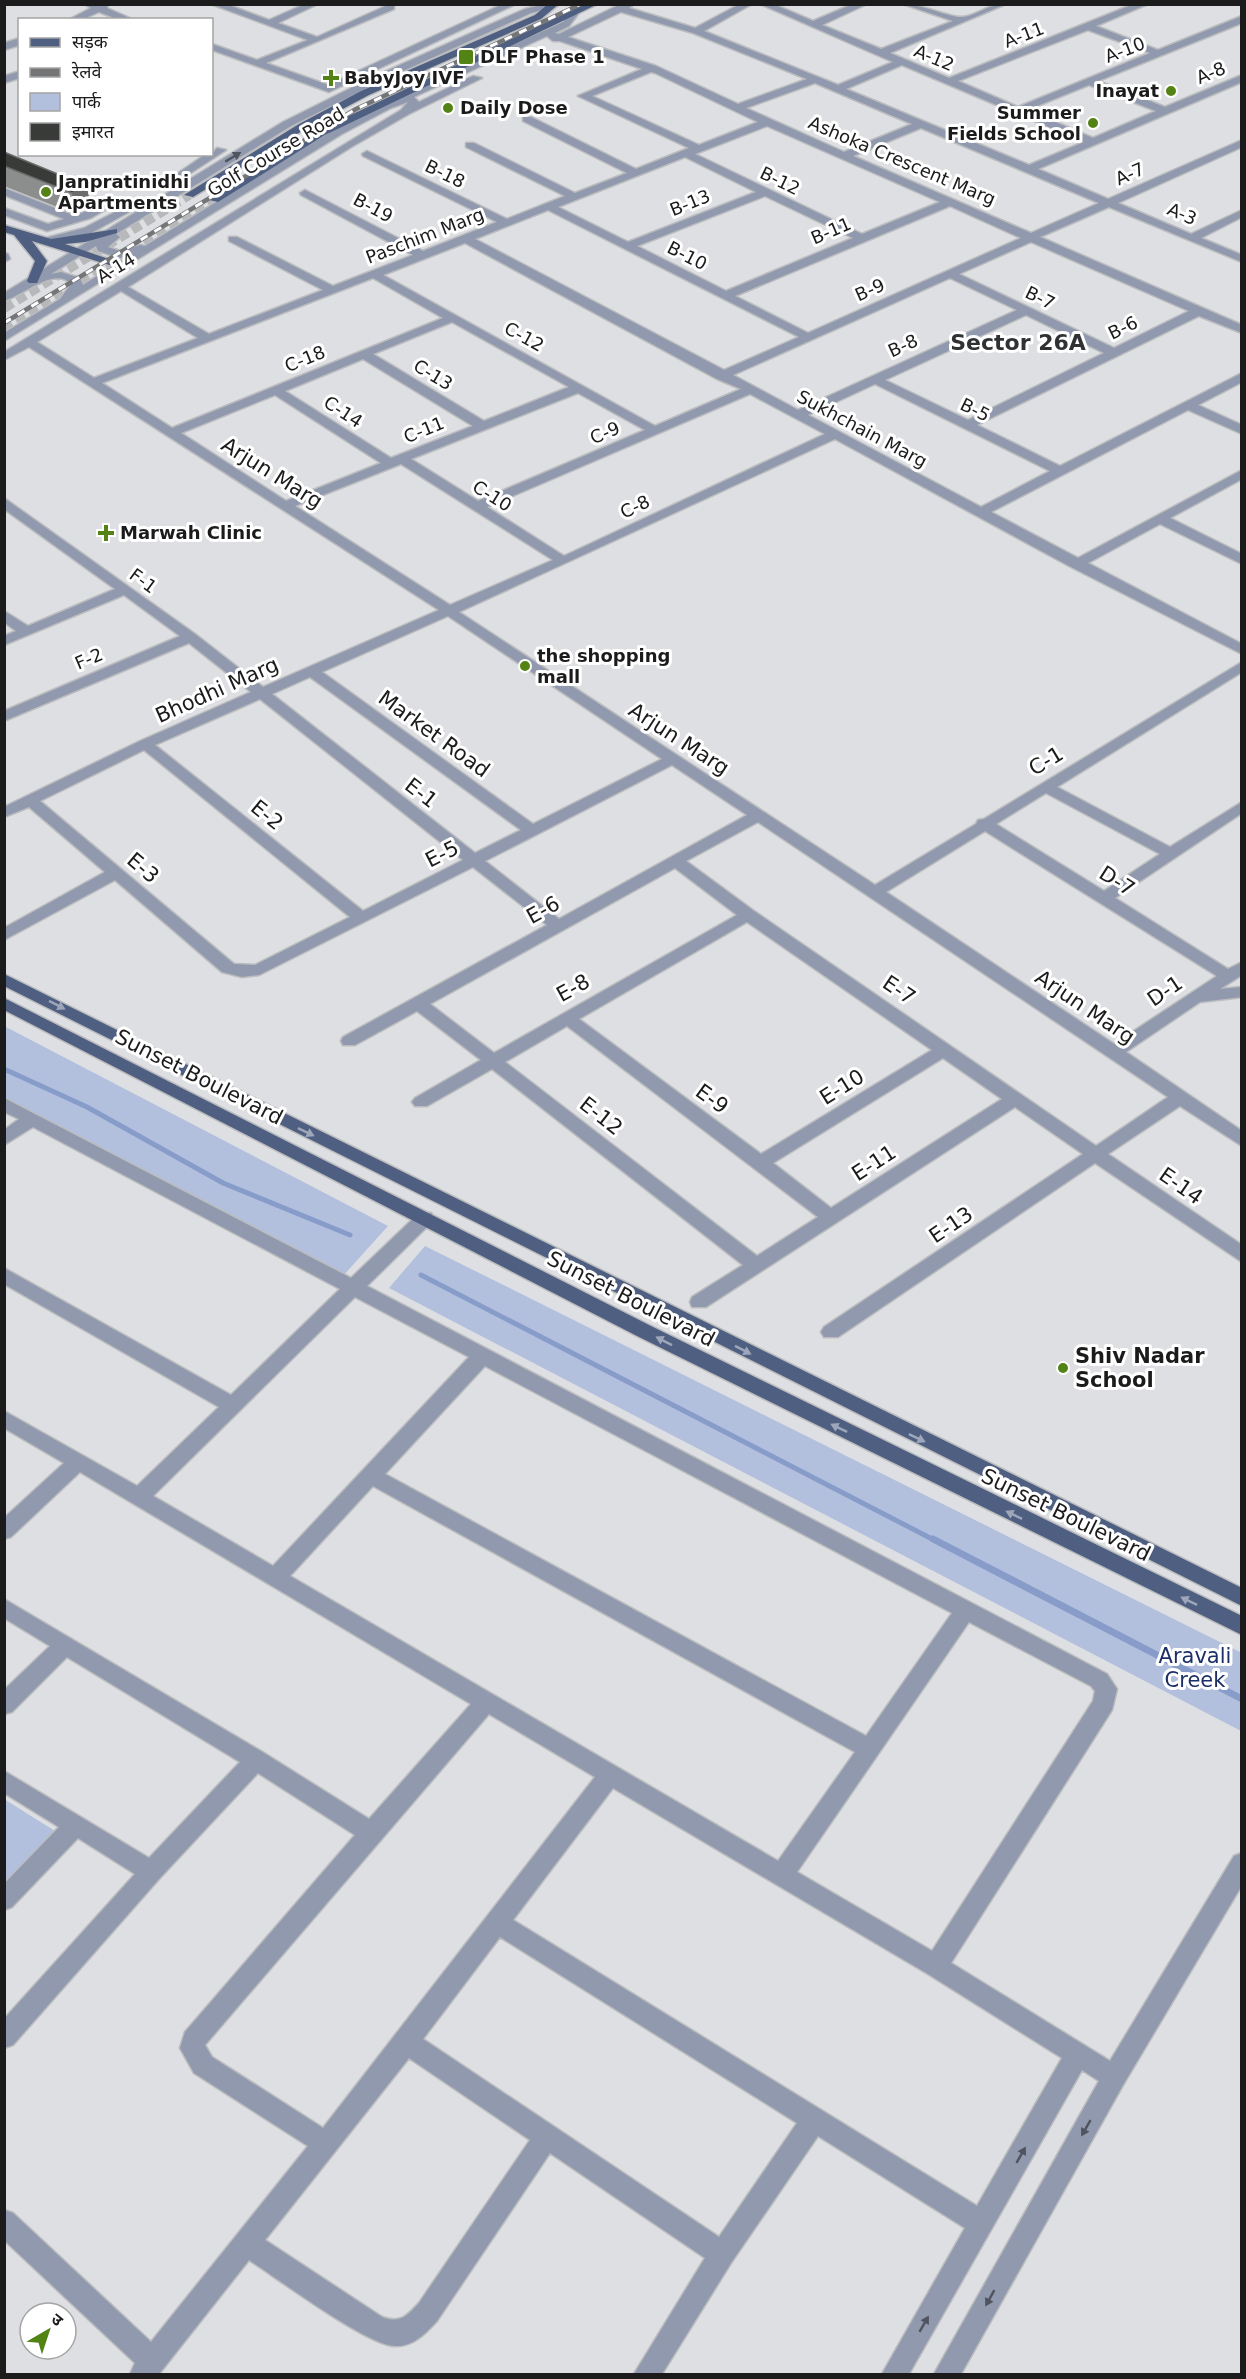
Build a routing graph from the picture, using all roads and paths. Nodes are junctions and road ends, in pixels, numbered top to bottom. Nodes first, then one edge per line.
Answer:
1 (88, 4) edge
2 (314, 4) edge
3 (512, 4) edge
4 (594, 4) edge
5 (606, 4) edge
6 (748, 4) edge
7 (764, 4) edge
8 (863, 4) edge
9 (907, 4) edge
10 (1002, 4) edge
11 (1144, 4) edge
12 (552, 5) edge
13 (224, 6) edge
14 (103, 7) edge
15 (626, 7) edge
16 (391, 8) dead end
17 (573, 14) junction
18 (77, 18) edge
19 (126, 18) edge
20 (1242, 19) edge
21 (961, 20) junction
22 (269, 23) junction
23 (566, 24) junction
24 (812, 25) junction
25 (1223, 26) junction
26 (1089, 27) junction
27 (696, 31) junction
28 (546, 33) junction
29 (1242, 33) edge
30 (559, 37) junction
31 (317, 40) junction
32 (213, 47) edge
33 (230, 53) junction
34 (879, 54) junction
35 (1161, 54) junction
36 (213, 61) edge
37 (510, 62) dead end
38 (901, 62) junction
39 (258, 63) junction
40 (652, 68) junction
41 (490, 72) dead end
42 (1241, 78) edge
43 (814, 80) junction
44 (948, 82) junction
45 (1090, 82) junction
46 (328, 89) junction
47 (837, 89) junction
48 (408, 97) junction
49 (737, 108) junction
50 (1163, 110) junction
51 (1019, 111) junction
52 (405, 112) junction
53 (527, 119) dead end
54 (766, 122) junction
55 (921, 124) junction
56 (1092, 141) junction
57 (1242, 143) edge
58 (470, 145) dead end
59 (697, 148) junction
60 (685, 153) junction
61 (213, 154) edge
62 (368, 154) dead end
63 (210, 156) edge
64 (844, 156) junction
65 (196, 164) junction
66 (213, 169) junction
67 (1027, 170) junction
68 (636, 173) junction
69 (59, 187) edge
70 (4, 191) edge
71 (765, 192) junction
72 (304, 193) dead end
73 (189, 195) tunnel mouth
74 (575, 197) junction
75 (214, 200) tunnel mouth
76 (952, 201) junction
77 (1107, 202) junction
78 (550, 207) junction
79 (4, 211) edge
80 (1242, 213) edge
81 (73, 219) junction
82 (130, 221) junction
83 (507, 223) junction
84 (4, 228) edge
85 (113, 231) junction
86 (175, 233) junction
87 (19, 234) junction
88 (1033, 237) junction
89 (861, 238) junction
90 (1191, 238) junction
91 (233, 239) dead end
92 (467, 239) junction
93 (44, 240) junction
94 (628, 246) junction
95 (75, 256) junction
96 (424, 256) junction
97 (1242, 259) edge
98 (119, 269) junction
99 (951, 274) junction
100 (375, 275) junction
101 (33, 281) junction
102 (21, 288) junction
103 (126, 290) dead end
104 (333, 290) junction
105 (725, 296) junction
106 (4, 298) edge
107 (65, 301) junction
108 (52, 309) junction
109 (1025, 310) junction
110 (1199, 311) junction
111 (452, 318) junction
112 (1242, 330) edge
113 (42, 333) junction
114 (808, 337) junction
115 (4, 338) edge
116 (207, 338) junction
117 (28, 341) junction
118 (1114, 353) junction
119 (364, 354) junction
120 (5, 356) edge
121 (721, 376) junction
122 (1242, 377) edge
123 (874, 379) junction
124 (95, 382) junction
125 (578, 388) junction
126 (276, 390) junction
127 (749, 390) junction
128 (1188, 405) junction
129 (796, 415) junction
130 (483, 426) junction
131 (966, 426) junction
132 (1242, 430) edge
133 (656, 431) junction
134 (171, 433) junction
135 (835, 434) junction
136 (396, 461) junction
137 (1060, 471) junction
138 (1242, 474) edge
139 (4, 502) edge
140 (284, 506) junction
141 (476, 507) junction
142 (981, 512) junction
143 (1159, 518) junction
144 (1242, 560) edge
145 (563, 561) junction
146 (1076, 564) junction
147 (125, 590) junction
148 (449, 611) junction
149 (4, 615) edge
150 (27, 632) junction
151 (190, 638) junction
152 (4, 641) edge
153 (1242, 651) edge
154 (1242, 666) edge
155 (312, 671) junction
156 (258, 693) junction
157 (4, 717) edge
158 (145, 744) junction
159 (671, 760) junction
160 (1044, 786) junction
161 (31, 801) junction
162 (1242, 806) edge
163 (4, 813) edge
164 (757, 816) junction
165 (983, 823) junction
166 (533, 832) junction
167 (1171, 854) junction
168 (476, 861) junction
169 (677, 862) junction
170 (116, 873) junction
171 (874, 893) junction
172 (1105, 898) junction
173 (748, 915) junction
174 (362, 918) junction
175 (558, 926) junction
176 (4, 935) edge
177 (228, 968) joint
178 (1235, 972) edge
179 (4, 979) edge
180 (1242, 992) edge
181 (1195, 998) junction
182 (4, 1003) edge
183 (418, 1003) junction
184 (566, 1017) junction
185 (349, 1041) dead end
186 (945, 1049) junction
187 (1114, 1052) junction
188 (160, 1057) junction
189 (492, 1060) junction
190 (141, 1072) junction
191 (1016, 1098) junction
192 (1179, 1098) junction
193 (421, 1102) dead end
194 (4, 1104) edge
195 (32, 1118) junction
196 (4, 1139) edge
197 (1242, 1140) edge
198 (1096, 1155) junction
199 (762, 1162) junction
200 (425, 1218) junction
201 (831, 1218) junction
202 (500, 1228) junction
203 (481, 1246) junction
204 (1242, 1255) edge
205 (756, 1265) junction
206 (4, 1275) edge
207 (351, 1287) junction
208 (699, 1302) dead end
209 (831, 1332) dead end
210 (483, 1355) junction
211 (232, 1405) junction
212 (4, 1418) edge
213 (78, 1462) junction
214 (369, 1475) junction
215 (138, 1498) junction
216 (4, 1531) edge
217 (275, 1578) junction
218 (1242, 1598) edge
219 (4, 1608) edge
220 (966, 1609) junction
221 (1242, 1626) edge
222 (65, 1645) junction
223 (486, 1701) junction
224 (4, 1705) edge
225 (869, 1749) junction
226 (256, 1760) junction
227 (611, 1774) junction
228 (4, 1781) edge
229 (76, 1825) junction
230 (371, 1833) junction
231 (1242, 1863) edge
232 (151, 1872) junction
233 (782, 1875) junction
234 (4, 1900) edge
235 (497, 1923) junction
236 (936, 1966) junction
237 (4, 2037) edge
238 (406, 2042) junction
239 (1078, 2054) junction
240 (1114, 2078) junction
241 (814, 2120) junction
242 (547, 2137) junction
243 (325, 2144) junction
244 (4, 2223) edge
245 (982, 2224) junction
246 (246, 2243) junction
247 (722, 2254) junction
248 (147, 2368) edge
249 (646, 2374) edge
250 (895, 2374) edge
251 (947, 2374) edge

1 - 14 street
2 - 22 street
3 - 46 street
4 - 17 main road
5 - 23 street, Golf Course Road
6 - 27 street
7 - 24 street, A-12
8 - 24 street
9 - 21 street
10 - 21 street
11 - 26 street, A-11
66 -> 12 street, Golf Course Road
12 - 73 main road
13 - 22 street
14 - 18 street
14 - 19 street
15 - 27 street, A-3
15 - 30 street
16 - 31 street
17 - 23 street
17 - 75 main road
20 - 25 street, A-10
21 - 34 street
22 - 31 street
23 - 28 street, Golf Course Road
24 - 34 street, A-12
25 - 29 street
25 - 35 street, A-10
26 - 35 street
26 - 44 street, A-11
27 - 43 street, A-3
28 - 30 street, Ashoka Crescent Marg
28 - 48 street, Golf Course Road
30 - 37 street
30 - 40 street, Ashoka Crescent Marg
31 - 39 street
32 - 33 street
33 - 36 street
33 - 39 street
34 - 38 street, A-12
35 - 45 street, A-10
38 - 44 street, A-12
38 - 47 street
39 - 46 street
40 - 49 street, Ashoka Crescent Marg
40 - 59 street
41 - 52 street
42 - 50 street, A-8
43 - 47 street, A-3
43 - 49 street
44 - 51 street, A-12
45 - 50 street
45 - 51 street, A-10
46 - 61 street
47 - 55 street, A-3
48 - 52 street
48 - 86 street, Golf Course Road
49 - 54 street, Ashoka Crescent Marg
50 - 56 street, A-8
51 - 56 street, A-12
52 - 113 street, A-14
53 - 68 street
54 - 59 street, Paschim Marg
54 - 64 street, Ashoka Crescent Marg
55 - 64 street
55 - 67 street, A-3
56 - 67 street, A-8
57 - 77 street, A-7
58 - 74 street
59 - 60 street, Paschim Marg
60 - 68 street, Paschim Marg
60 - 71 street, B-12
62 - 83 street, B-18
63 - 65 street
64 - 76 street, Ashoka Crescent Marg
65 - 66 street
65 - 93 street
66 - 82 street, Golf Course Road
67 - 77 street, A-3
68 - 74 street, Paschim Marg
69 - 81 street
70 - 81 street
71 - 89 street, B-12
71 - 94 street, B-13
72 - 96 street, B-19
74 - 78 street, Paschim Marg
76 - 88 street, Ashoka Crescent Marg
76 - 89 street, B-11
77 - 88 street, A-7
77 - 90 street, A-3
78 - 83 street, Paschim Marg
78 - 94 street, B-10
79 - 81 street
80 - 90 street
82 - 85 street, Golf Course Road
82 - 86 street
83 - 92 street, Paschim Marg
84 - 87 main road
85 - 93 main road
85 - 95 street, Golf Course Road
86 - 98 street, Golf Course Road
87 - 93 main road
87 - 95 main road
87 - 101 main road
88 - 99 street, B-9
88 - 110 street, Ashoka Crescent Marg
89 - 105 street, B-11
90 - 97 street, A-3
91 - 104 street
92 - 96 street, Paschim Marg
92 - 121 street, Sukhchain Marg
94 - 105 street, B-10
95 - 98 main road
95 - 101 street, Golf Course Road
96 - 100 street, Paschim Marg
98 - 107 street, Golf Course Road
99 - 109 street, B-7
99 - 114 street, B-9
100 - 104 street, Paschim Marg
100 - 111 street, C-12
101 - 102 street, Golf Course Road
102 - 106 street, Golf Course Road
102 - 107 street
103 - 116 street
104 - 116 street, Paschim Marg
105 - 114 street, B-10
107 - 108 street, Golf Course Road
108 - 113 street
108 - 115 street, Golf Course Road
109 - 118 street, B-7
109 - 123 street, B-8
110 - 112 street, Ashoka Crescent Marg
110 - 118 street, B-6
111 - 119 street, C-18
111 - 125 street, C-12
113 - 117 street, A-14
114 - 121 street, B-9
116 - 124 street, Paschim Marg
117 - 120 street, A-14
117 - 124 street, Arjun Marg
118 - 131 street, B-6
119 - 126 street, C-18
119 - 130 street, C-13
121 - 127 street, Sukhchain Marg
122 - 128 street
123 - 129 street, B-8
123 - 131 street, B-5
124 - 134 street, Arjun Marg
125 - 130 street, C-11
125 - 133 street, C-12
126 - 134 street, C-18
126 - 136 street, C-14
127 - 129 street, Sukhchain Marg
127 - 133 street, C-9
128 - 132 street
128 - 137 street
129 - 135 street, Sukhchain Marg
130 - 136 street, C-11
131 - 137 street, B-5
133 - 141 street, C-9
134 - 140 street, Arjun Marg
135 - 142 street, Sukhchain Marg
135 - 145 street, C-8
136 - 140 street, C-11
136 - 141 street, C-10
137 - 142 street
138 - 143 street
139 - 147 street, F-1
140 - 148 street, Arjun Marg
141 - 145 street, C-10
142 - 146 street, Sukhchain Marg
143 - 144 street
143 - 146 street
145 - 148 street, C-8
146 - 153 street, Sukhchain Marg
147 - 150 street
147 - 151 street, F-1
148 - 155 street, Bhodhi Marg
148 - 159 street, Arjun Marg
149 - 150 street
150 - 152 street
151 - 156 street, F-1
151 - 157 street, F-2
154 - 160 street, C-1
155 - 156 street, Bhodhi Marg
155 - 166 street, Market Road
156 - 158 street, Bhodhi Marg
156 - 168 street, E-1
158 - 161 street, Bhodhi Marg
158 - 174 street, E-2
159 - 164 street, Arjun Marg
159 - 166 street, E-5
160 - 165 street, C-1
160 - 167 street
161 - 163 street, Bhodhi Marg
161 - 170 street, E-3
162 - 167 street
164 - 169 street, E-6
164 - 171 street, Arjun Marg
165 - 171 street, C-1
165 - 172 street, D-7
166 - 168 street, E-5
167 - 172 street
168 - 174 street, E-5
168 - 175 street, E-1
169 - 173 street, E-7
169 - 175 street, E-6
170 - 176 street
170 - 177 street, E-3
171 - 187 street, Arjun Marg
172 - 178 street, D-7
173 - 184 street, E-8
173 - 186 street, E-7
174 - 177 street, E-5
175 - 183 street, E-6
178 - 181 street, D-1
179 -> 188 main road, Sunset Boulevard
180 - 181 street
181 - 187 street, D-1
182 - 190 main road, Sunset Boulevard
183 - 185 street, E-6
183 - 189 street, E-12
184 - 189 street, E-8
184 - 199 street, E-9
186 - 191 street, E-7
186 - 199 street, E-10
187 - 192 street, Arjun Marg
188 - 190 main road
188 -> 202 main road, Sunset Boulevard
189 - 193 street, E-8
189 - 205 street, E-12
190 - 200 main road, Sunset Boulevard
191 - 198 street, E-7
191 - 201 street, E-11
192 - 197 street, Arjun Marg
192 - 198 street, E-13
194 - 195 street
195 - 196 street
195 - 207 street
198 - 204 street, E-14
198 - 209 street, E-13
199 - 201 street, E-9
200 - 203 main road, Sunset Boulevard
200 - 207 street
201 - 205 street, E-11
202 - 203 main road
202 -> 218 main road, Sunset Boulevard
221 -> 203 main road, Sunset Boulevard
205 - 208 street, E-11
206 - 211 street
207 - 210 street
207 - 211 street
210 - 214 street
210 - 220 street
211 - 215 street
212 - 213 street
213 - 215 street
213 - 216 street
214 - 217 street
214 - 225 street
215 - 217 street
217 - 223 street
219 - 222 street
220 - 225 street
220 - 236 street
222 - 224 street
222 - 226 street
223 - 227 street
223 - 230 street
225 - 233 street
226 - 230 street
226 - 232 street
227 - 233 street
227 - 235 street
228 - 229 street
229 - 232 street
229 - 234 street
230 - 243 street
231 - 240 street
232 - 237 street
233 - 236 street
235 - 238 street
235 - 241 street
236 - 239 street
238 - 242 street
238 - 243 street
239 - 240 street
245 -> 239 street
240 -> 251 street
241 - 245 street
241 - 247 street
242 - 246 street
242 - 247 street
243 - 246 street
244 - 248 street
250 -> 245 street
246 - 248 street
247 - 249 street

